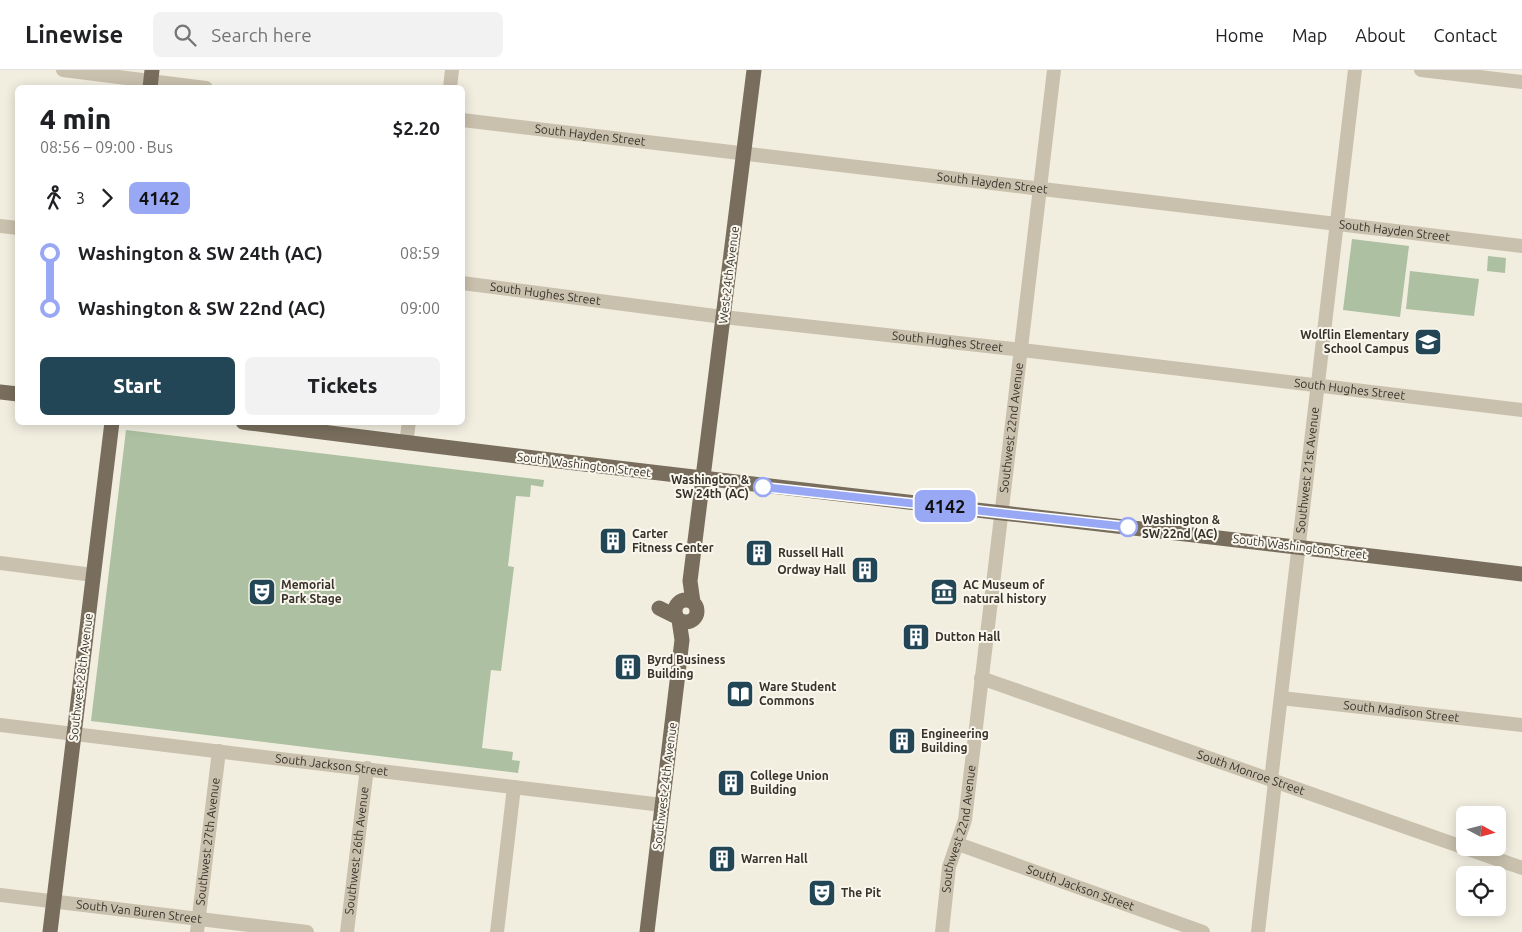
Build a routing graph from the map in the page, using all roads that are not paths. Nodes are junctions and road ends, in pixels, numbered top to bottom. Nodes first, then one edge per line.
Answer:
1 (63, 70) edge
2 (452, 70) edge
3 (754, 70) edge
4 (1054, 70) edge
5 (1355, 70) edge
6 (1421, 70) edge
7 (151, 79) edge
8 (1522, 82) edge
9 (188, 85) edge
10 (450, 85) edge
11 (465, 120) edge
12 (744, 154) junction
13 (1040, 190) junction
14 (1338, 223) junction
15 (0, 226) edge
16 (15, 228) edge
17 (1522, 246) edge
18 (465, 283) edge
19 (723, 317) junction
20 (1022, 350) junction
21 (1318, 386) junction
22 (0, 392) edge
23 (15, 394) edge
24 (1522, 410) edge
25 (112, 425) edge
26 (266, 425) edge
27 (409, 425) edge
28 (406, 443) junction
29 (703, 480) junction
30 (1001, 512) junction
31 (1299, 547) junction
32 (0, 563) edge
33 (93, 574) junction
34 (1522, 574) edge
35 (981, 678) junction
36 (1281, 698) junction
37 (0, 725) edge
38 (1522, 726) edge
39 (75, 735) junction
40 (219, 751) junction
41 (367, 768) junction
42 (1273, 781) junction
43 (514, 787) junction
44 (662, 805) junction
45 (958, 844) junction
46 (1522, 868) edge
47 (0, 895) edge
48 (54, 901) junction
49 (198, 925) edge
50 (50, 932) edge
51 (307, 932) edge
52 (347, 932) edge
53 (497, 932) edge
54 (647, 932) edge
55 (942, 932) edge
56 (1203, 932) edge
57 (1258, 932) edge

1 - 7 street
2 - 10 street
3 - 12 main road, West 24th Avenue
4 - 13 street, Southwest 22nd Avenue
5 - 14 street, Southwest 21st Avenue
6 - 8 street
7 - 9 street
11 - 12 street, South Hayden Street
12 - 13 street, South Hayden Street
12 - 19 main road, West 24th Avenue
13 - 14 street, South Hayden Street
13 - 20 street, Southwest 22nd Avenue
14 - 17 street, South Hayden Street
14 - 21 street, Southwest 21st Avenue
15 - 16 street
18 - 19 street, South Hughes Street
19 - 20 street, South Hughes Street
19 - 29 main road, West 24th Avenue
20 - 21 street, South Hughes Street
20 - 30 street, Southwest 22nd Avenue
21 - 24 street, South Hughes Street
21 - 31 street, Southwest 21st Avenue
22 - 23 main road
25 - 33 main road, Southwest 28th Avenue
26 - 28 main road, South Washington Street
27 - 28 street
28 - 29 main road, South Washington Street
29 - 30 main road, South Washington Street
29 - 44 main road, Southwest 24th Avenue
30 - 31 main road, South Washington Street
30 - 35 street, Southwest 22nd Avenue
31 - 34 main road, South Washington Street
31 - 36 street, Southwest 21st Avenue
32 - 33 street
33 - 39 main road, Southwest 28th Avenue
35 - 42 street, South Monroe Street
35 - 45 street, Southwest 22nd Avenue
36 - 38 street, South Madison Street
36 - 42 street, Southwest 21st Avenue
37 - 39 street, South Jackson Street
39 - 40 street, South Jackson Street
39 - 48 main road, Southwest 28th Avenue
40 - 41 street, South Jackson Street
40 - 49 street, Southwest 27th Avenue
41 - 43 street, South Jackson Street
41 - 52 street, Southwest 26th Avenue
42 - 46 street, South Monroe Street
42 - 57 street, Southwest 21st Avenue
43 - 44 street, South Jackson Street
43 - 53 street
44 - 54 main road, Southwest 24th Avenue
45 - 55 street, Southwest 22nd Avenue
45 - 56 street, South Jackson Street
47 - 48 street, South Van Buren Street
48 - 49 street, South Van Buren Street
48 - 50 main road, Southwest 28th Avenue
49 - 51 street, South Van Buren Street

